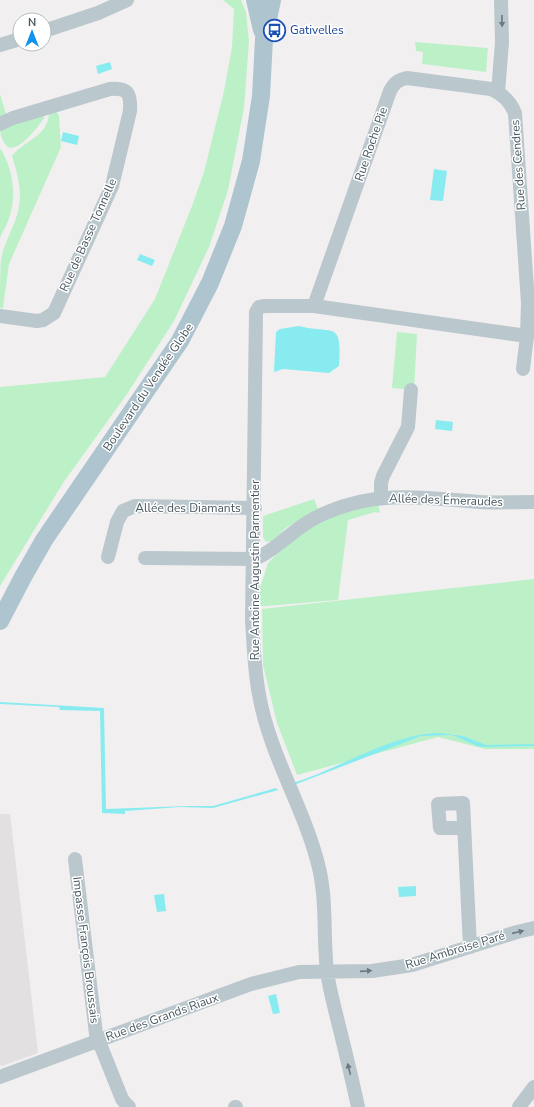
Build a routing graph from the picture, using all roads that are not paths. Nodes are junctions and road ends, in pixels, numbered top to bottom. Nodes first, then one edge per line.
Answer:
1 (127, 0) edge
2 (256, 0) edge
3 (272, 0) edge
4 (501, 0) edge
5 (52, 29) edge
6 (264, 39) junction
7 (12, 41) edge
8 (0, 45) edge
9 (498, 92) junction
10 (0, 124) edge
11 (314, 306) junction
12 (0, 316) edge
13 (527, 336) junction
14 (523, 369) dead end
15 (411, 390) dead end
16 (381, 498) junction
17 (534, 502) edge
18 (254, 508) junction
19 (108, 557) dead end
20 (145, 558) dead end
21 (254, 559) junction
22 (0, 621) edge
23 (464, 828) dead end
24 (75, 859) dead end
25 (534, 928) edge
26 (470, 947) junction
27 (327, 972) junction
28 (98, 1040) junction
29 (0, 1077) edge
30 (534, 1087) edge
31 (129, 1107) edge
32 (358, 1107) edge
33 (519, 1107) edge

1 - 5 street
2 - 6 main road, Boulevard du Vendée Globe
3 - 6 main road, Boulevard du Vendée Globe
4 -> 9 street
6 - 22 main road, Boulevard du Vendée Globe
7 - 8 street
9 - 11 street, Rue Roche Pie
9 - 13 street, Rue des Cendres
10 - 12 street, Rue de Basse Tonnelle
11 - 13 street
11 - 18 street, Rue Antoine Augustin Parmentier
13 - 14 street, Rue des Cendres
15 - 16 street
16 - 17 street, Allée des Émeraudes
16 - 21 street, Allée des Émeraudes
18 - 19 street, Allée des Diamants
18 - 21 street, Rue Antoine Augustin Parmentier
20 - 21 street
21 - 27 street, Rue Antoine Augustin Parmentier
23 - 26 street
24 - 28 street, Impasse François Broussais
26 -> 25 street, Rue Ambroise Paré
27 -> 26 street, Rue Ambroise Paré
27 - 28 street, Rue des Grands Riaux
32 -> 27 street, Rue Antoine Augustin Parmentier
28 - 29 street, Rue des Grands Riaux
28 - 31 street, Impasse François Broussais
30 - 33 street

